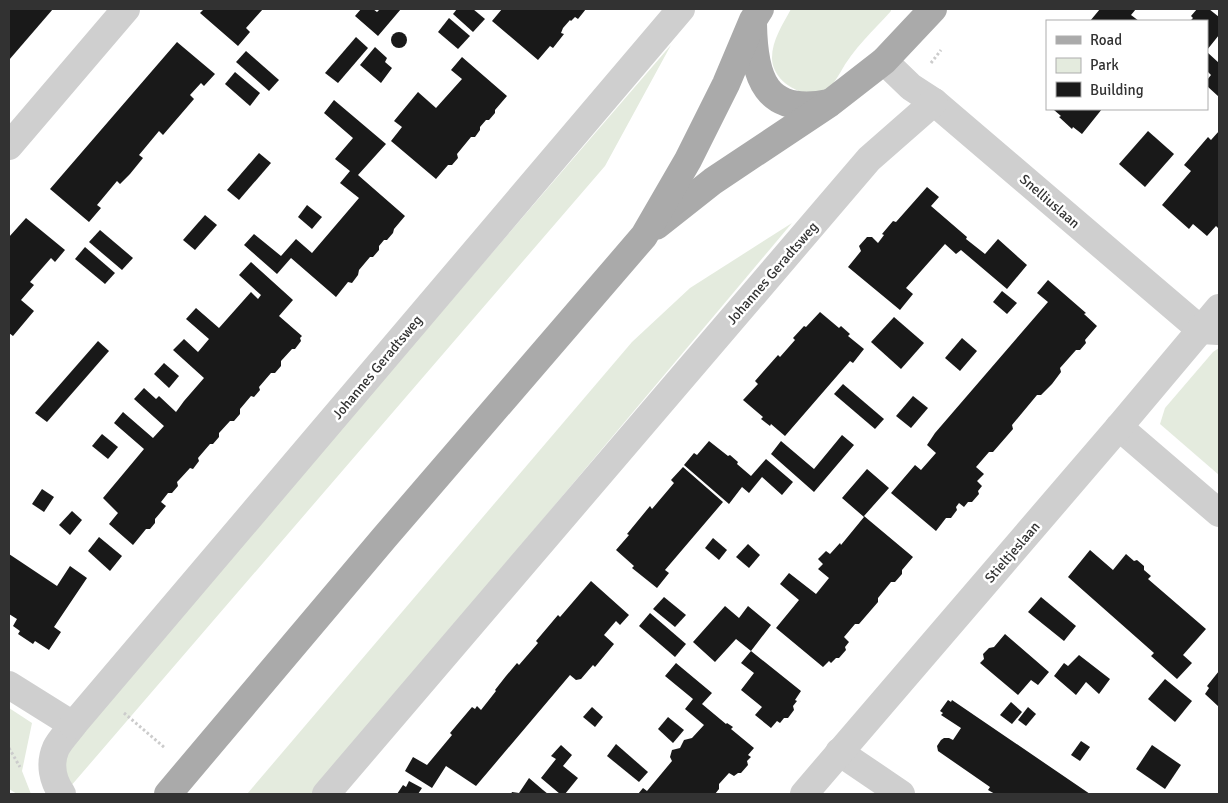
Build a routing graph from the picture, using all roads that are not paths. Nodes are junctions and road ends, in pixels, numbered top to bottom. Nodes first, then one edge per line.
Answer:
1 (126, 9) edge
2 (680, 9) edge
3 (933, 9) edge
4 (757, 14) edge
5 (910, 21) edge
6 (884, 61) junction
7 (934, 102) junction
8 (830, 103) junction
9 (9, 146) edge
10 (644, 236) junction
11 (1219, 308) edge
12 (1210, 331) edge
13 (1119, 427) junction
14 (1219, 513) edge
15 (9, 685) edge
16 (73, 725) junction
17 (839, 752) junction
18 (62, 794) edge
19 (168, 794) edge
20 (326, 794) edge
21 (804, 794) edge
22 (901, 794) edge

1 - 9 street
2 - 16 street, Johannes Geradtsweg
3 - 5 main road
4 - 8 main road
4 - 10 main road
5 - 6 main road
6 - 7 street, Snelliuslaan
6 - 8 main road
7 - 12 street, Snelliuslaan
7 - 20 street, Johannes Geradtsweg
8 - 10 main road
10 - 19 main road
11 - 12 street, Stieltjeslaan
12 - 13 street, Stieltjeslaan
13 - 14 street
13 - 17 street, Stieltjeslaan
15 - 16 street
16 - 18 street, Johannes Geradtsweg
17 - 21 street, Stieltjeslaan
17 - 22 street

